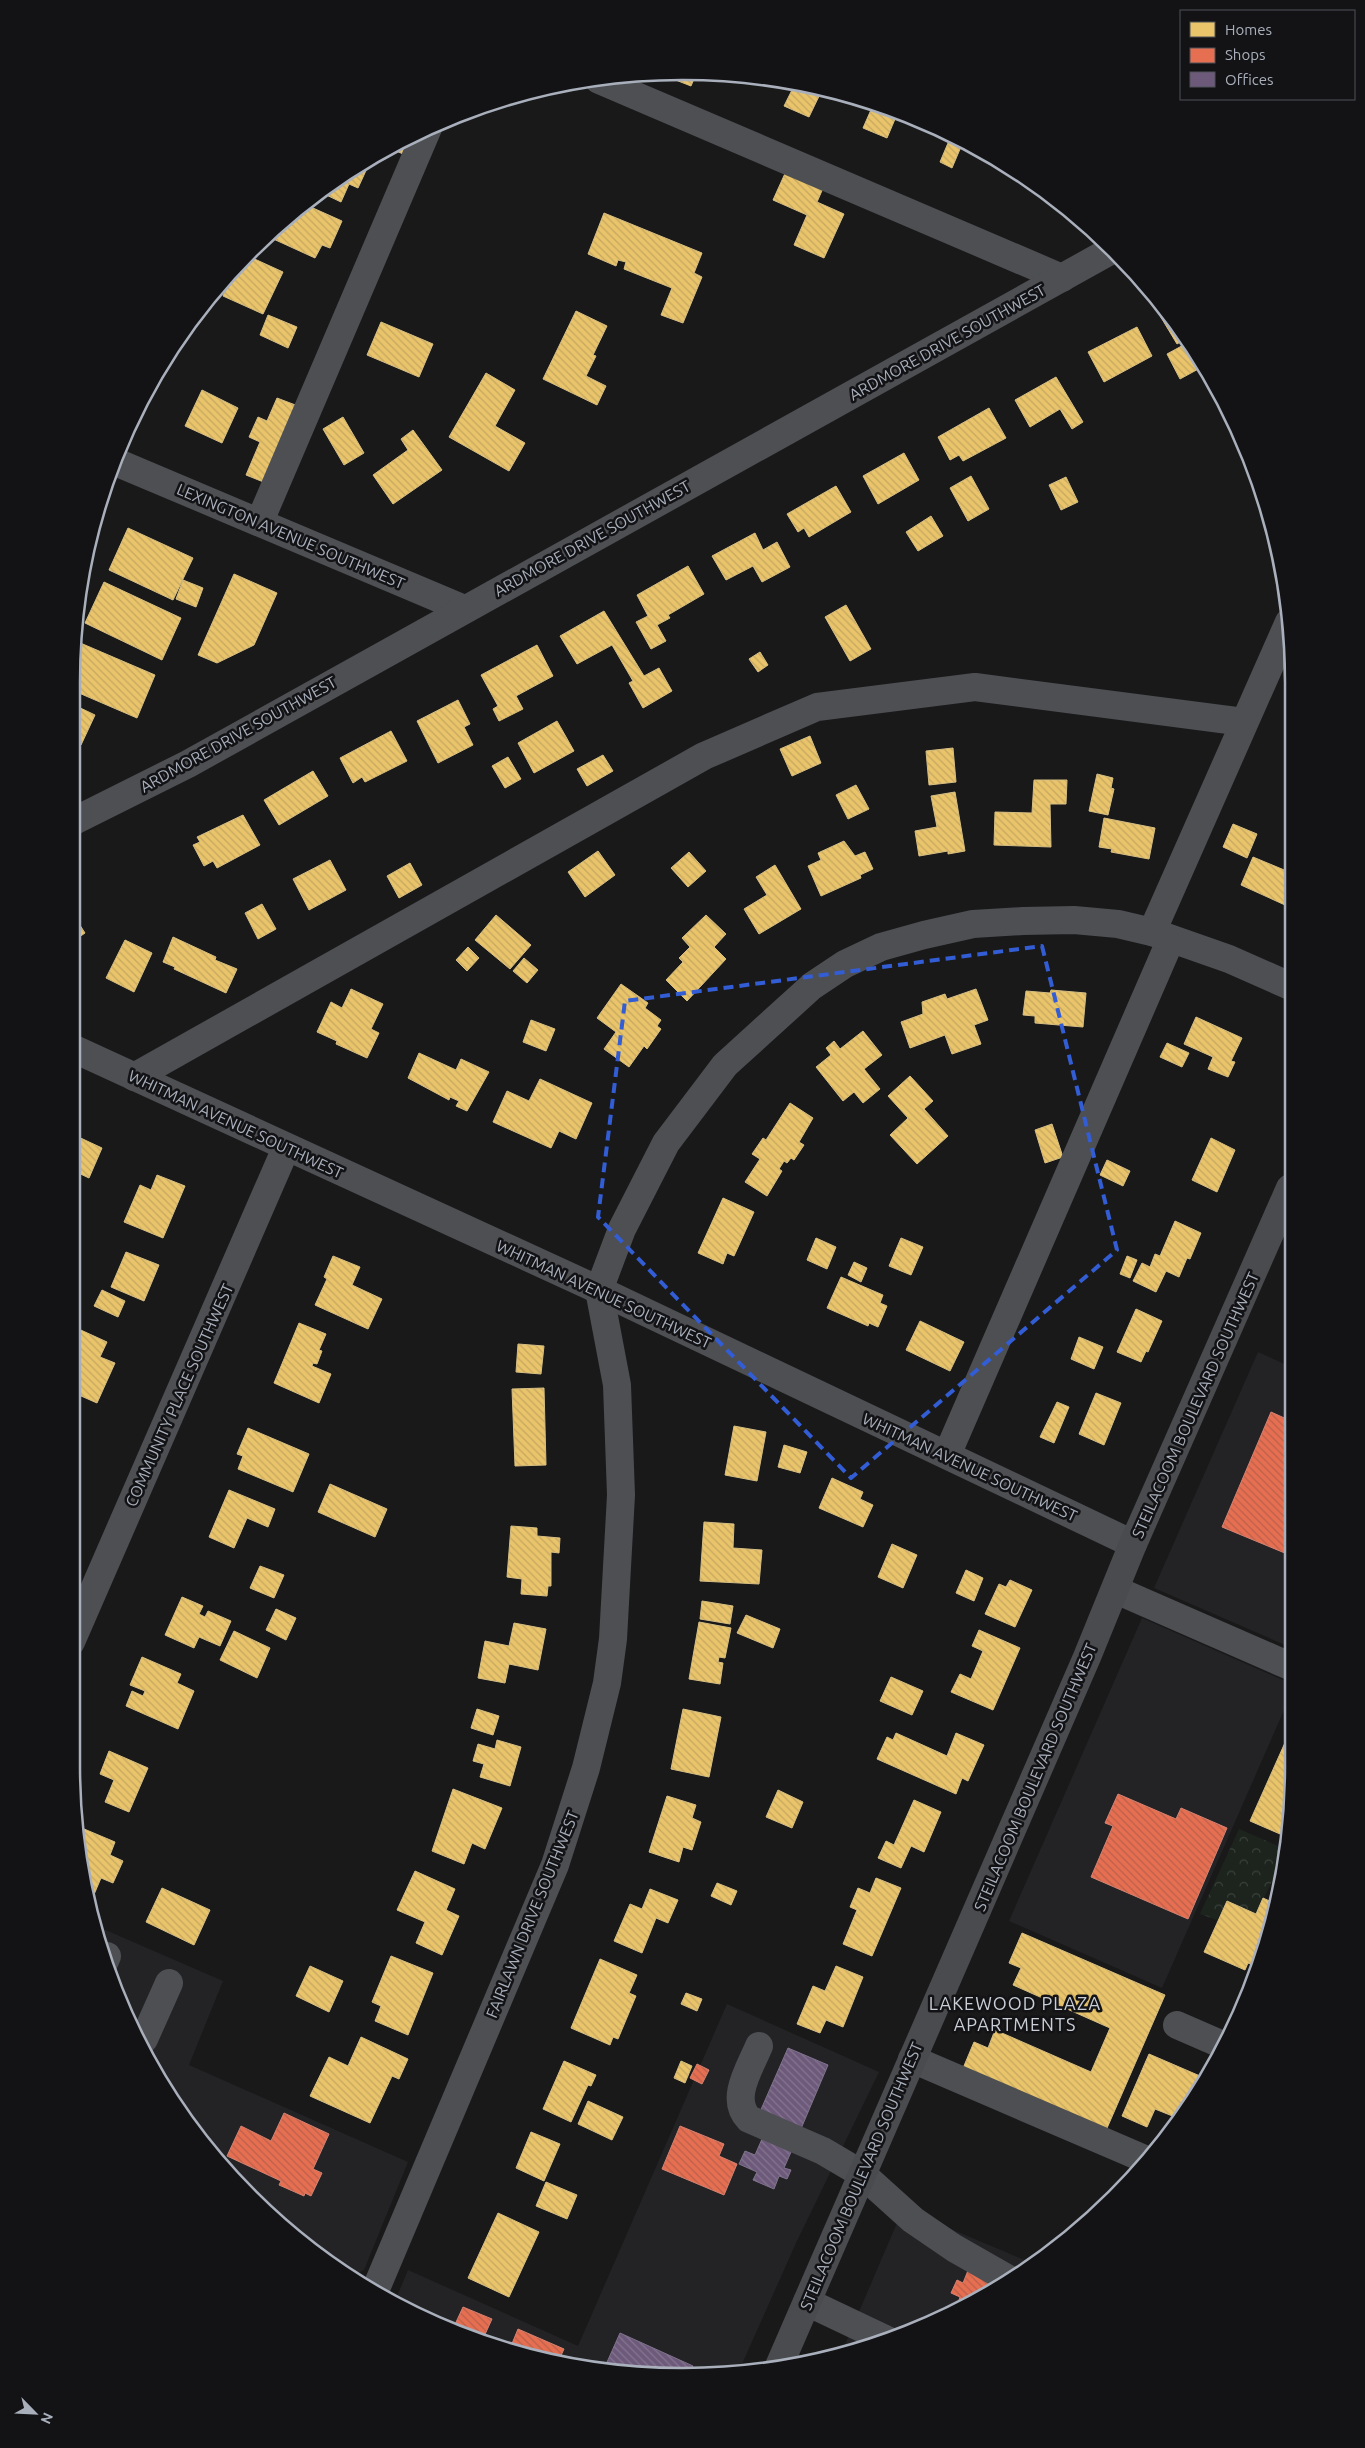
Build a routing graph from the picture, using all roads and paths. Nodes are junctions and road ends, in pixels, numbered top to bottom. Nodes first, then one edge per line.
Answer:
1 (609, 84) edge
2 (423, 139) edge
3 (1106, 253) edge
4 (1062, 278) junction
5 (121, 464) edge
6 (260, 521) junction
7 (464, 609) junction
8 (1283, 635) edge
9 (1244, 722) junction
10 (80, 818) edge
11 (1162, 936) junction
12 (1285, 984) edge
13 (80, 1052) edge
14 (134, 1078) junction
15 (286, 1148) junction
16 (1285, 1199) edge
17 (599, 1290) junction
18 (947, 1456) junction
19 (1133, 1544) junction
20 (1116, 1590) junction
21 (80, 1621) edge
22 (1285, 1664) edge
23 (169, 1983) dead end
24 (1177, 2025) dead end
25 (146, 2039) edge
26 (1217, 2043) edge
27 (759, 2046) dead end
28 (912, 2059) junction
29 (1140, 2157) edge
30 (862, 2174) junction
31 (1002, 2275) edge
32 (378, 2285) edge
33 (807, 2302) junction
34 (878, 2335) edge
35 (782, 2359) edge

1 - 4 street
2 - 6 street
3 - 4 street, ARDMORE DRIVE SOUTHWEST
4 - 7 street, ARDMORE DRIVE SOUTHWEST
5 - 6 street, LEXINGTON AVENUE SOUTHWEST
6 - 7 street, LEXINGTON AVENUE SOUTHWEST
7 - 10 street, ARDMORE DRIVE SOUTHWEST
8 - 9 street
9 - 11 street
9 - 14 street
11 - 12 street
11 - 17 street
11 - 18 street
13 - 14 street, WHITMAN AVENUE SOUTHWEST
14 - 15 street, WHITMAN AVENUE SOUTHWEST
15 - 17 street, WHITMAN AVENUE SOUTHWEST
15 - 21 street, COMMUNITY PLACE SOUTHWEST
16 - 19 main road, STEILACOOM BOULEVARD SOUTHWEST
17 - 18 street, WHITMAN AVENUE SOUTHWEST
17 - 32 street, FAIRLAWN DRIVE SOUTHWEST
18 - 19 street, WHITMAN AVENUE SOUTHWEST
19 - 20 main road, STEILACOOM BOULEVARD SOUTHWEST
20 - 22 street
20 - 28 main road, STEILACOOM BOULEVARD SOUTHWEST
23 - 25 street
24 - 26 street
27 - 30 street
28 - 29 street
28 - 30 main road, STEILACOOM BOULEVARD SOUTHWEST
30 - 31 street
30 - 33 main road, STEILACOOM BOULEVARD SOUTHWEST
33 - 34 street
33 - 35 main road, STEILACOOM BOULEVARD SOUTHWEST

